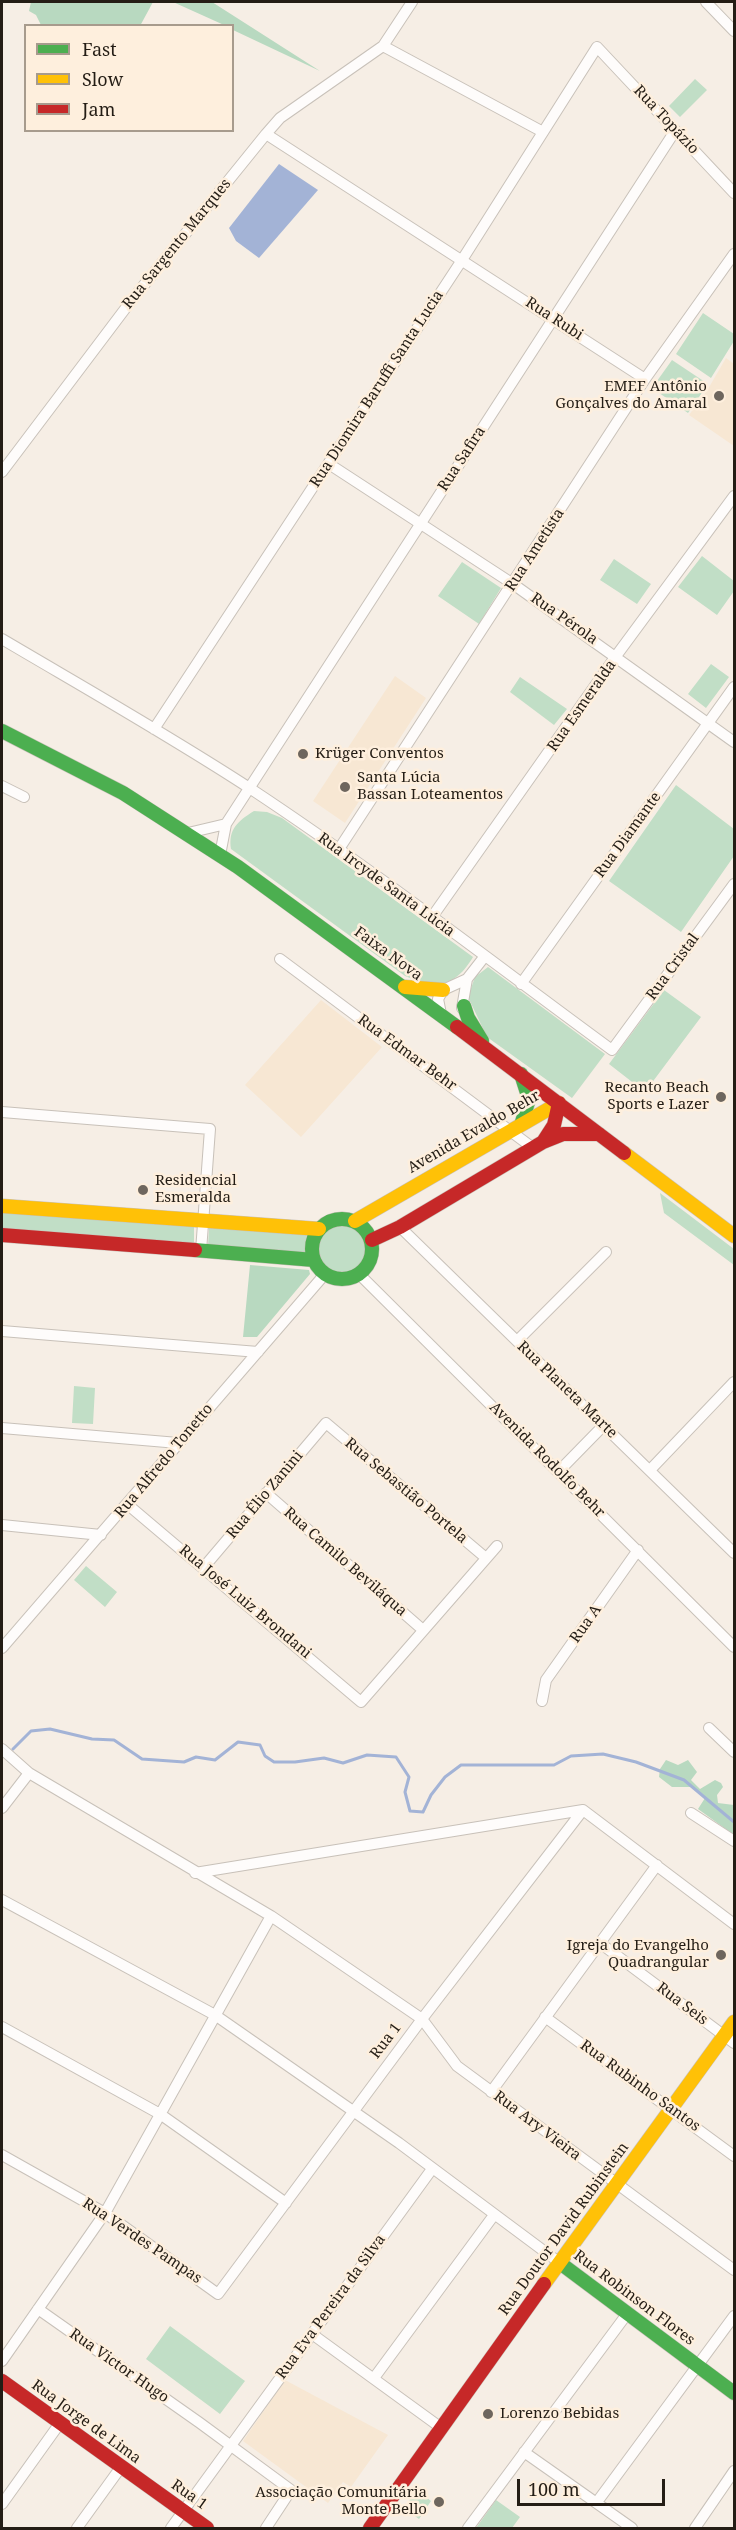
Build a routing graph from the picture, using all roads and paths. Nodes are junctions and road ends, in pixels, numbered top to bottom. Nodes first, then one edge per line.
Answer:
1 (412, 2) edge
2 (706, 2) edge
3 (735, 31) edge
4 (383, 46) junction
5 (597, 47) joint
6 (675, 130) junction
7 (543, 132) junction
8 (266, 134) junction
9 (735, 193) edge
10 (735, 254) edge
11 (462, 260) junction
12 (554, 319) junction
13 (645, 379) junction
14 (328, 464) junction
15 (2, 472) edge
16 (735, 496) edge
17 (420, 525) junction
18 (513, 584) junction
19 (2, 639) edge
20 (616, 656) junction
21 (735, 687) edge
22 (709, 722) junction
23 (154, 729) junction
24 (2, 731) edge
25 (735, 742) edge
26 (2, 786) edge
27 (250, 789) junction
28 (24, 797) dead end
29 (226, 824) junction
30 (188, 833) junction
31 (339, 849) junction
32 (220, 855) junction
33 (735, 884) edge
34 (432, 917) junction
35 (485, 956) junction
36 (280, 959) dead end
37 (467, 979) junction
38 (521, 984) junction
39 (405, 987) junction
40 (443, 990) junction
41 (464, 1006) junction
42 (441, 1015) junction
43 (489, 1050) junction
44 (612, 1050) joint
45 (521, 1074) junction
46 (559, 1103) junction
47 (2, 1112) edge
48 (516, 1126) junction
49 (599, 1134) junction
50 (538, 1145) junction
51 (2, 1206) edge
52 (202, 1221) junction
53 (355, 1221) junction
54 (400, 1227) junction
55 (319, 1229) junction
56 (2, 1235) edge
57 (735, 1236) edge
58 (372, 1240) junction
59 (201, 1251) junction
60 (606, 1252) dead end
61 (314, 1260) junction
62 (325, 1274) junction
63 (359, 1274) junction
64 (2, 1331) edge
65 (517, 1341) junction
66 (258, 1352) junction
67 (735, 1382) edge
68 (326, 1423) joint
69 (604, 1425) junction
70 (2, 1428) edge
71 (178, 1443) junction
72 (650, 1470) junction
73 (559, 1471) junction
74 (266, 1493) junction
75 (127, 1504) junction
76 (2, 1525) edge
77 (101, 1535) junction
78 (497, 1546) dead end
79 (733, 1549) edge
80 (638, 1550) junction
81 (486, 1558) junction
82 (204, 1567) junction
83 (423, 1630) junction
84 (735, 1647) edge
85 (2, 1648) edge
86 (542, 1701) dead end
87 (709, 1728) dead end
88 (2, 1749) edge
89 (735, 1752) edge
90 (29, 1773) junction
91 (2, 1808) edge
92 (583, 1810) junction
93 (691, 1813) dead end
94 (735, 1841) edge
95 (657, 1865) junction
96 (195, 1873) junction
97 (2, 1900) edge
98 (271, 1916) junction
99 (735, 1924) edge
100 (600, 1943) junction
101 (215, 2015) junction
102 (545, 2017) junction
103 (422, 2019) junction
104 (735, 2022) edge
105 (2, 2027) edge
106 (730, 2040) edge
107 (491, 2092) junction
108 (671, 2109) junction
109 (354, 2112) junction
110 (160, 2114) junction
111 (2, 2155) edge
112 (735, 2156) edge
113 (432, 2169) junction
114 (616, 2185) junction
115 (286, 2203) junction
116 (105, 2213) junction
117 (494, 2215) junction
118 (560, 2263) junction
119 (735, 2270) edge
120 (218, 2294) joint
121 (38, 2309) junction
122 (627, 2314) junction
123 (735, 2316) edge
124 (312, 2334) junction
125 (2, 2361) edge
126 (698, 2365) junction
127 (374, 2378) junction
128 (2, 2381) edge
129 (735, 2393) edge
130 (60, 2423) junction
131 (440, 2427) junction
132 (230, 2446) junction
133 (524, 2452) junction
134 (121, 2467) junction
135 (735, 2471) edge
136 (151, 2488) joint
137 (597, 2502) junction
138 (2, 2504) edge
139 (183, 2511) junction
140 (77, 2529) edge
141 (171, 2529) edge
142 (207, 2529) edge
143 (266, 2529) edge
144 (370, 2529) edge
145 (468, 2529) edge
146 (632, 2529) edge
147 (695, 2529) edge

1 - 4 street
2 - 3 street
4 - 7 street
4 - 8 street, Rua Sargento Marques
5 - 6 street, Rua Topázio
5 - 7 street, Rua Diomira Baruffi Santa Lucia
6 - 9 street, Rua Topázio
6 - 12 street, Rua Safira
7 - 11 street, Rua Diomira Baruffi Santa Lucia
8 - 11 street, Rua Rubi
8 - 15 street, Rua Sargento Marques
10 - 13 street, Rua Ametista
11 - 12 street, Rua Rubi
11 - 14 street, Rua Diomira Baruffi Santa Lucia
12 - 13 street, Rua Rubi
12 - 17 street, Rua Safira
13 - 18 street, Rua Ametista
14 - 17 street, Rua Pérola
14 - 23 street, Rua Diomira Baruffi Santa Lucia
16 - 20 street, Rua Esmeralda
17 - 18 street, Rua Pérola
17 - 27 street, Rua Safira
18 - 20 street, Rua Pérola
18 - 31 street, Rua Ametista
19 - 23 street, Rua Ircyde Santa Lúcia
20 - 22 street, Rua Pérola
20 - 34 street, Rua Esmeralda
21 - 22 street, Rua Diamante
22 - 25 street, Rua Pérola
22 - 38 street, Rua Diamante
23 - 27 street, Rua Ircyde Santa Lúcia
24 - 30 main road, Faixa Nova
26 - 28 street
27 - 29 street, Rua Safira
27 - 31 street, Rua Ircyde Santa Lúcia
29 - 30 street
29 - 32 street
30 - 32 main road, Faixa Nova
31 - 34 street, Rua Ircyde Santa Lúcia
32 - 39 main road, Faixa Nova
33 - 44 street, Rua Cristal
34 - 35 street, Rua Ircyde Santa Lúcia
35 - 37 street
35 - 38 street, Rua Ircyde Santa Lúcia
36 - 48 street, Rua Edmar Behr
37 - 40 street
37 - 41 street
38 - 44 street, Rua Ircyde Santa Lúcia
39 - 40 main road
39 - 42 main road, Faixa Nova
40 - 42 street
41 - 42 street
41 - 43 main road
42 - 43 main road, Faixa Nova
43 - 45 main road, Faixa Nova
45 - 46 main road, Faixa Nova
45 - 48 main road
46 - 48 main road, Avenida Evaldo Behr
46 - 49 main road, Faixa Nova
46 - 50 main road, Avenida Evaldo Behr
47 - 52 street
48 - 50 street, Rua Edmar Behr
48 - 53 main road, Avenida Evaldo Behr
49 - 50 main road
49 - 57 main road, Faixa Nova
50 - 54 main road
51 - 52 main road
52 - 55 main road
52 - 59 street
53 - 55 main road
53 - 58 main road
54 - 58 main road
54 - 65 street, Rua Planeta Marte
55 - 61 main road
56 - 59 main road
58 - 63 main road
59 - 61 main road
60 - 65 street
61 - 62 main road
62 - 63 main road
62 - 66 street, Rua Alfredo Tonetto
63 - 73 street, Avenida Rodolfo Behr
64 - 66 street
65 - 69 street, Rua Planeta Marte
66 - 71 street, Rua Alfredo Tonetto
67 - 72 street
68 - 74 street, Rua Élio Zanini
68 - 81 street, Rua Sebastião Portela
69 - 72 street, Rua Planeta Marte
69 - 73 street
70 - 71 street
71 - 75 street, Rua Alfredo Tonetto
72 - 79 street, Rua Planeta Marte
73 - 80 street, Avenida Rodolfo Behr
74 - 82 street, Rua Élio Zanini
74 - 83 street, Rua Camilo Beviláqua
75 - 77 street, Rua Alfredo Tonetto
75 - 82 street, Rua José Luiz Brondani
76 - 77 street
77 - 85 street, Rua Alfredo Tonetto
78 - 81 street
80 - 84 street, Avenida Rodolfo Behr
80 - 86 street, Rua A
81 - 83 street
82 - 83 street, Rua José Luiz Brondani
87 - 89 street
88 - 90 street, Rua Ary Vieira
90 - 91 street
90 - 96 street, Rua Ary Vieira
92 - 95 street
92 - 96 street
92 - 103 street, Rua 1
93 - 94 street
95 - 99 street
95 - 100 street
96 - 98 street, Rua Ary Vieira
97 - 101 street, Rua Robinson Flores
98 - 101 street
98 - 103 street, Rua Ary Vieira
100 - 102 street
100 - 106 street, Rua Seis
101 - 109 street, Rua Robinson Flores
101 - 110 street
102 - 107 street
102 - 108 street, Rua Rubinho Santos
103 - 107 street, Rua Ary Vieira
103 - 109 street, Rua 1
104 - 106 main road, Rua Doutor David Rubinstein
105 - 110 street
106 - 108 main road, Rua Doutor David Rubinstein
107 - 114 street, Rua Ary Vieira
108 - 112 street, Rua Rubinho Santos
108 - 114 main road, Rua Doutor David Rubinstein
109 - 113 street, Rua Robinson Flores
109 - 115 street, Rua 1
110 - 115 street
110 - 116 street
111 - 116 street, Rua Verdes Pampas
113 - 117 street, Rua Robinson Flores
113 - 124 street, Rua Eva Pereira da Silva
114 - 118 main road, Rua Doutor David Rubinstein
114 - 119 street, Rua Ary Vieira
115 - 120 street, Rua 1
116 - 120 street, Rua Verdes Pampas
116 - 121 street
117 - 118 street, Rua Robinson Flores
117 - 127 street
118 - 122 main road, Rua Robinson Flores
118 - 131 main road, Rua Doutor David Rubinstein
121 - 125 street
121 - 132 street, Rua Victor Hugo
122 - 126 main road, Rua Robinson Flores
122 - 133 street
123 - 126 street
124 - 127 street
124 - 132 street, Rua Eva Pereira da Silva
126 - 129 main road, Rua Robinson Flores
126 - 137 street
127 - 131 street
128 - 130 main road, Rua Jorge de Lima
130 - 134 main road, Rua Jorge de Lima
130 - 138 street
131 - 144 main road, Rua Doutor David Rubinstein
132 - 139 street, Rua Eva Pereira da Silva
132 - 143 street, Rua Victor Hugo
133 - 137 street
133 - 145 street
134 - 136 main road, Rua Jorge de Lima
134 - 140 street
135 - 147 street
136 - 139 main road, Rua 1
137 - 146 street
139 - 141 street, Rua Eva Pereira da Silva
139 - 142 main road, Rua 1

